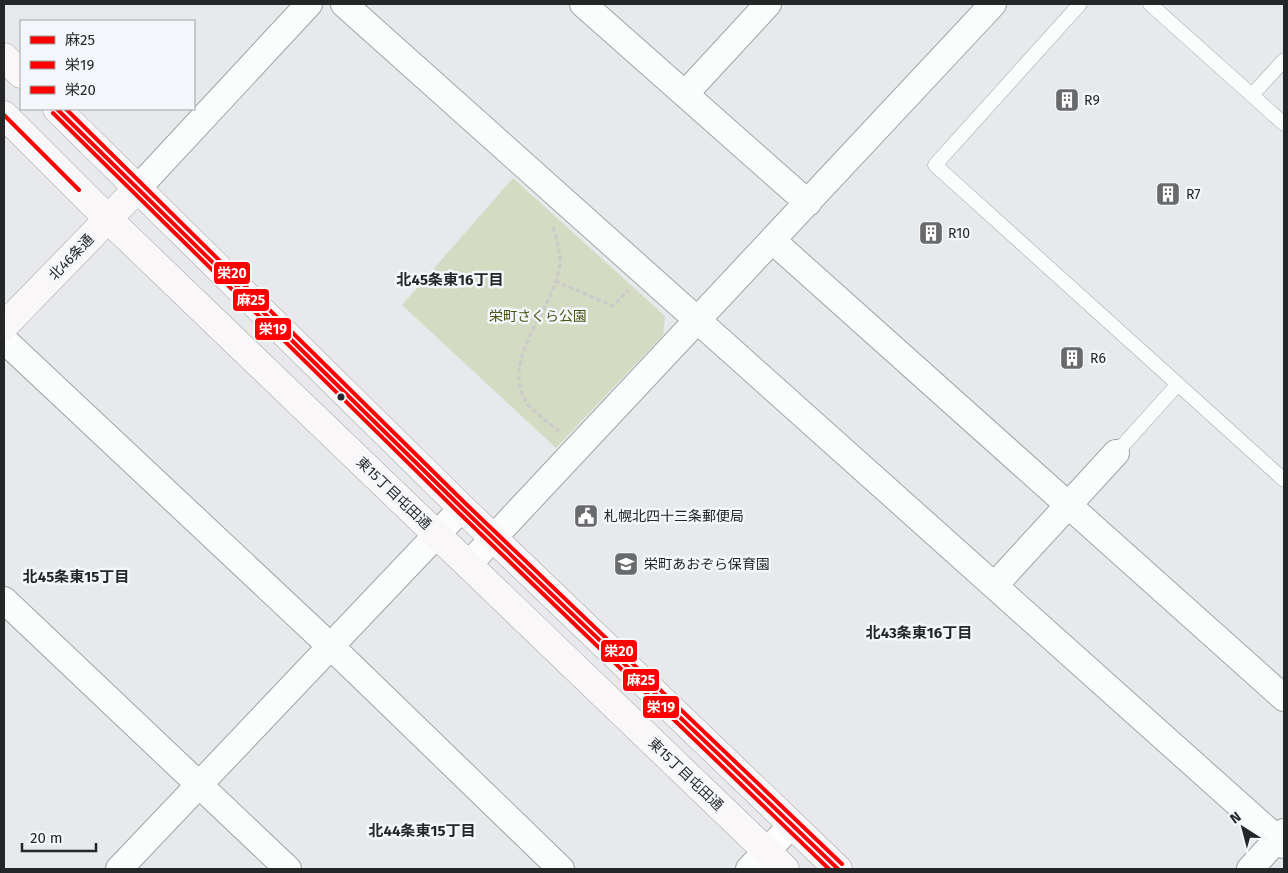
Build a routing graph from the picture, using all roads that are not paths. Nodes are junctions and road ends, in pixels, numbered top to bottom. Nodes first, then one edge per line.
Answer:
1 (309, 4) edge
2 (344, 4) edge
3 (583, 4) edge
4 (768, 4) edge
5 (993, 4) edge
6 (1080, 4) edge
7 (1150, 4) edge
8 (4, 57) edge
9 (1284, 60) edge
10 (20, 73) edge
11 (685, 94) junction
12 (1252, 95) junction
13 (58, 110) edge
14 (4, 115) edge
15 (1284, 124) edge
16 (138, 188) junction
17 (808, 203) junction
18 (108, 218) junction
19 (773, 241) junction
20 (699, 321) junction
21 (4, 326) edge
22 (4, 340) edge
23 (1178, 384) junction
24 (1116, 453) joint
25 (1282, 474) edge
26 (1069, 506) junction
27 (462, 508) junction
28 (436, 533) junction
29 (494, 538) junction
30 (468, 565) junction
31 (995, 585) junction
32 (4, 600) edge
33 (330, 646) junction
34 (1284, 698) edge
35 (198, 785) junction
36 (792, 825) junction
37 (1282, 839) edge
38 (767, 863) edge
39 (119, 869) edge
40 (288, 869) edge
41 (561, 869) edge
42 (838, 869) edge
43 (1250, 869) edge

1 - 16 street
2 - 20 street
3 - 11 street
4 - 11 street
5 - 17 street
6 - 23 lane
7 - 12 lane
8 - 10 street
9 - 12 lane
11 - 17 street
12 - 15 lane
13 - 16 street
14 - 18 street, 東15丁目屯田通
16 - 18 street, 北46条通
16 - 27 street
17 - 19 street
18 - 21 street, 北46条通
18 - 28 street, 東15丁目屯田通
19 - 20 street
19 - 26 street
20 - 29 street
20 - 31 street
22 - 33 street
23 - 24 lane
23 - 25 lane
24 - 26 street
26 - 31 street
26 - 34 street
27 - 28 street
27 - 29 street
28 - 30 street, 東15丁目屯田通
28 - 33 street
29 - 30 street
29 - 36 street
30 - 38 street, 東15丁目屯田通
31 - 37 street
32 - 35 street
33 - 35 street
33 - 41 street
35 - 39 street
35 - 40 street
36 - 38 street
36 - 42 street
37 - 43 street

